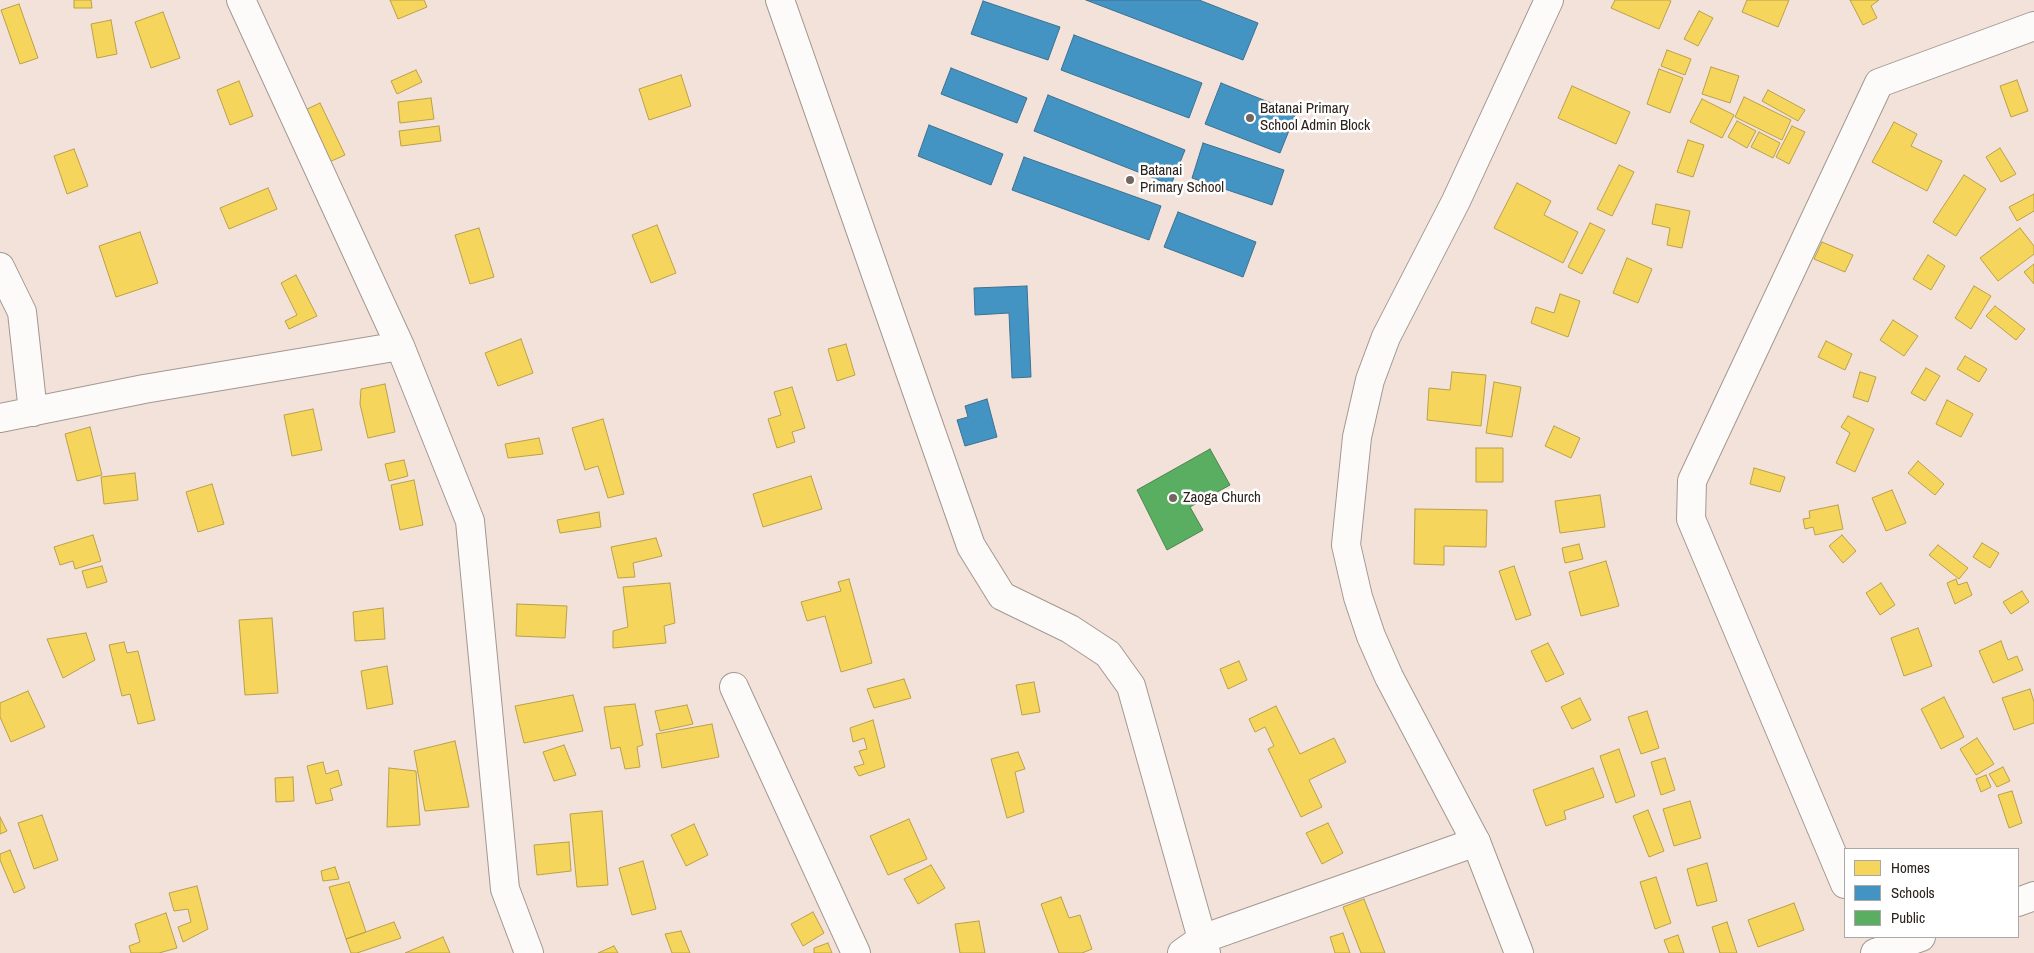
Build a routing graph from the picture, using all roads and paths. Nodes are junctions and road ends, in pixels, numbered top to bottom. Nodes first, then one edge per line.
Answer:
1 (242, 0) edge
2 (780, 0) edge
3 (1549, 0) edge
4 (2034, 26) edge
5 (0, 267) edge
6 (400, 346) junction
7 (33, 412) junction
8 (0, 418) edge
9 (734, 687) dead end
10 (1476, 842) junction
11 (1844, 882) edge
12 (2034, 896) edge
13 (2019, 902) edge
14 (1868, 938) edge
15 (1918, 938) edge
16 (1197, 948) edge
17 (529, 953) edge
18 (856, 953) edge
19 (1519, 953) edge
20 (1875, 953) edge

1 - 6 street
2 - 16 street
3 - 10 street
4 - 11 street
5 - 7 street
6 - 7 street
6 - 17 street
7 - 8 street
9 - 18 street
10 - 16 street
10 - 19 street
12 - 13 street
14 - 20 street
15 - 20 street

